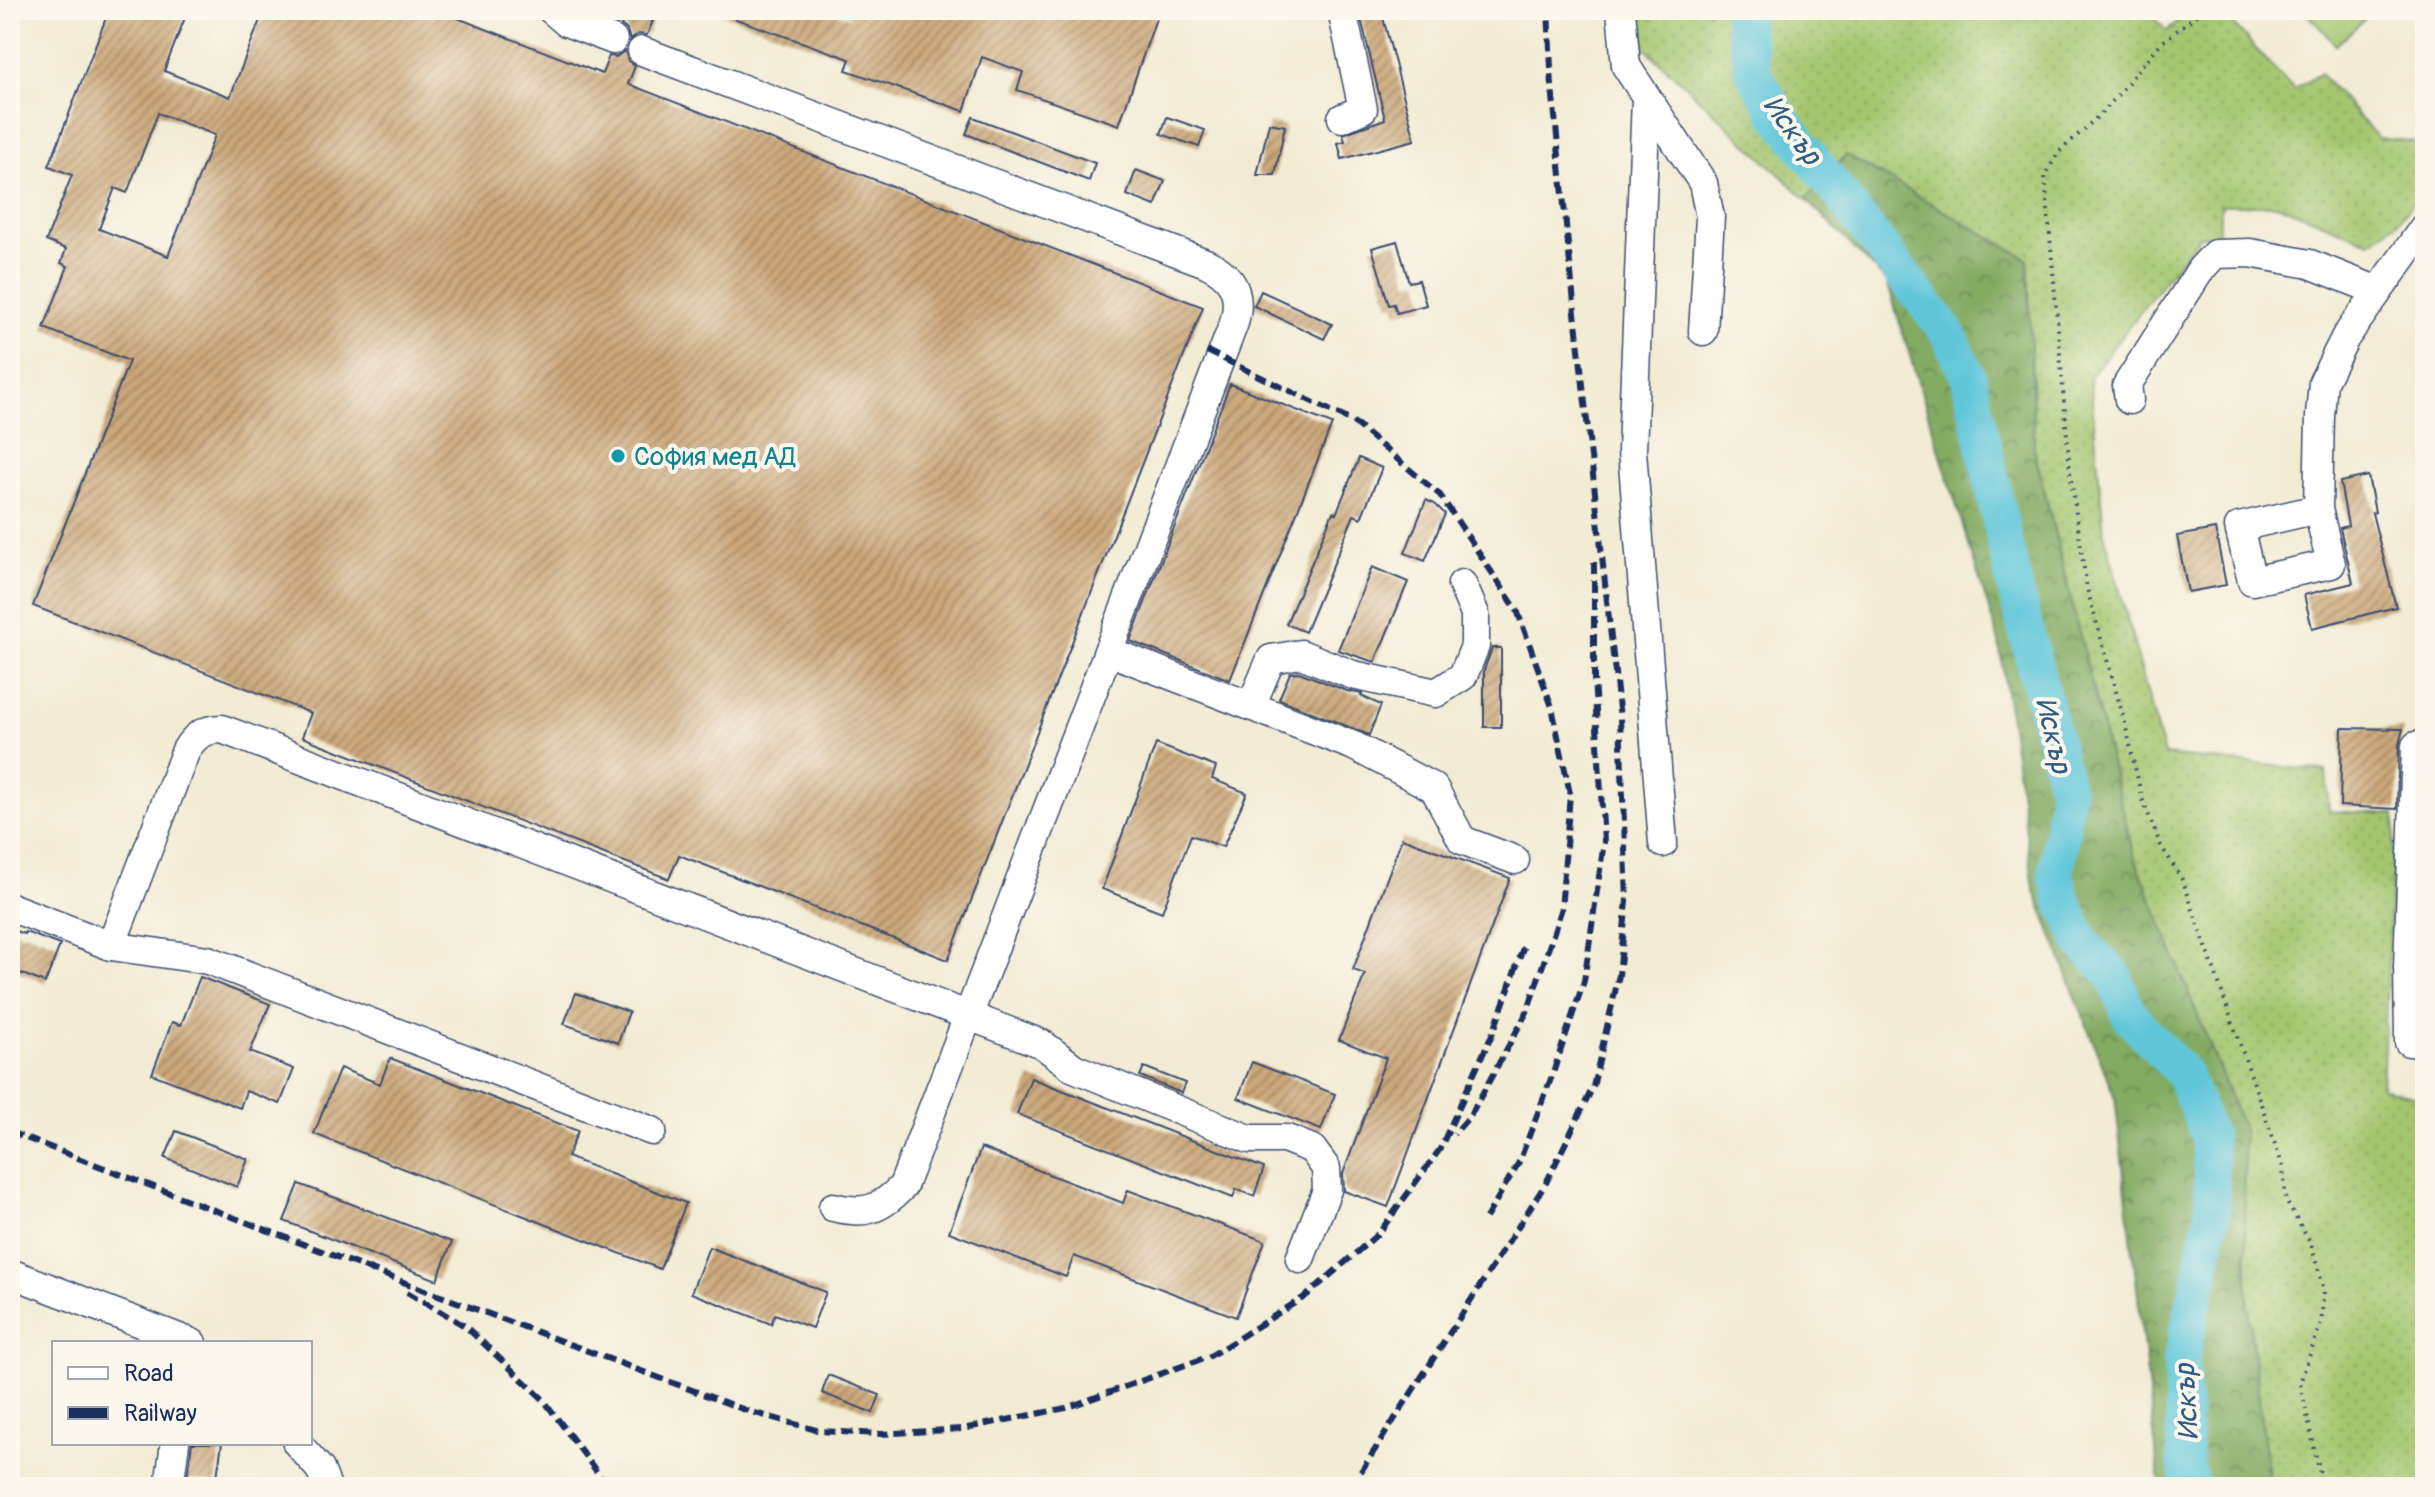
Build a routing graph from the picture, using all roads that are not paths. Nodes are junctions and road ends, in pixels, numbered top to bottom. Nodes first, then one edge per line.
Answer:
1 (552, 10) edge
2 (1342, 10) edge
3 (1621, 10) edge
4 (613, 40) dead end
5 (642, 51) dead end
6 (1646, 98) junction
7 (1342, 118) dead end
8 (2425, 226) edge
9 (2378, 291) junction
10 (1703, 331) dead end
11 (2129, 400) dead end
12 (2318, 509) dead end
13 (1462, 584) dead end
14 (1108, 651) junction
15 (1251, 706) junction
16 (2425, 745) edge
17 (1663, 843) dead end
18 (1515, 860) dead end
19 (10, 907) edge
20 (111, 946) junction
21 (2417, 967) edge
22 (969, 1016) junction
23 (2425, 1042) edge
24 (652, 1131) dead end
25 (833, 1207) dead end
26 (1300, 1259) dead end
27 (10, 1273) edge
28 (187, 1341) edge
29 (175, 1445) edge
30 (299, 1445) edge
31 (169, 1487) edge
32 (327, 1487) edge

1 - 4 lane
2 - 7 lane
3 - 6 lane
5 - 14 lane
6 - 10 lane
6 - 17 lane
8 - 9 lane
9 - 11 lane
9 - 12 lane
13 - 15 lane
14 - 15 lane
14 - 22 lane
15 - 18 lane
16 - 21 lane
19 - 20 lane
20 - 22 lane
20 - 24 lane
21 - 23 lane
22 - 25 lane
22 - 26 lane
27 - 28 lane
29 - 31 lane
30 - 32 lane

